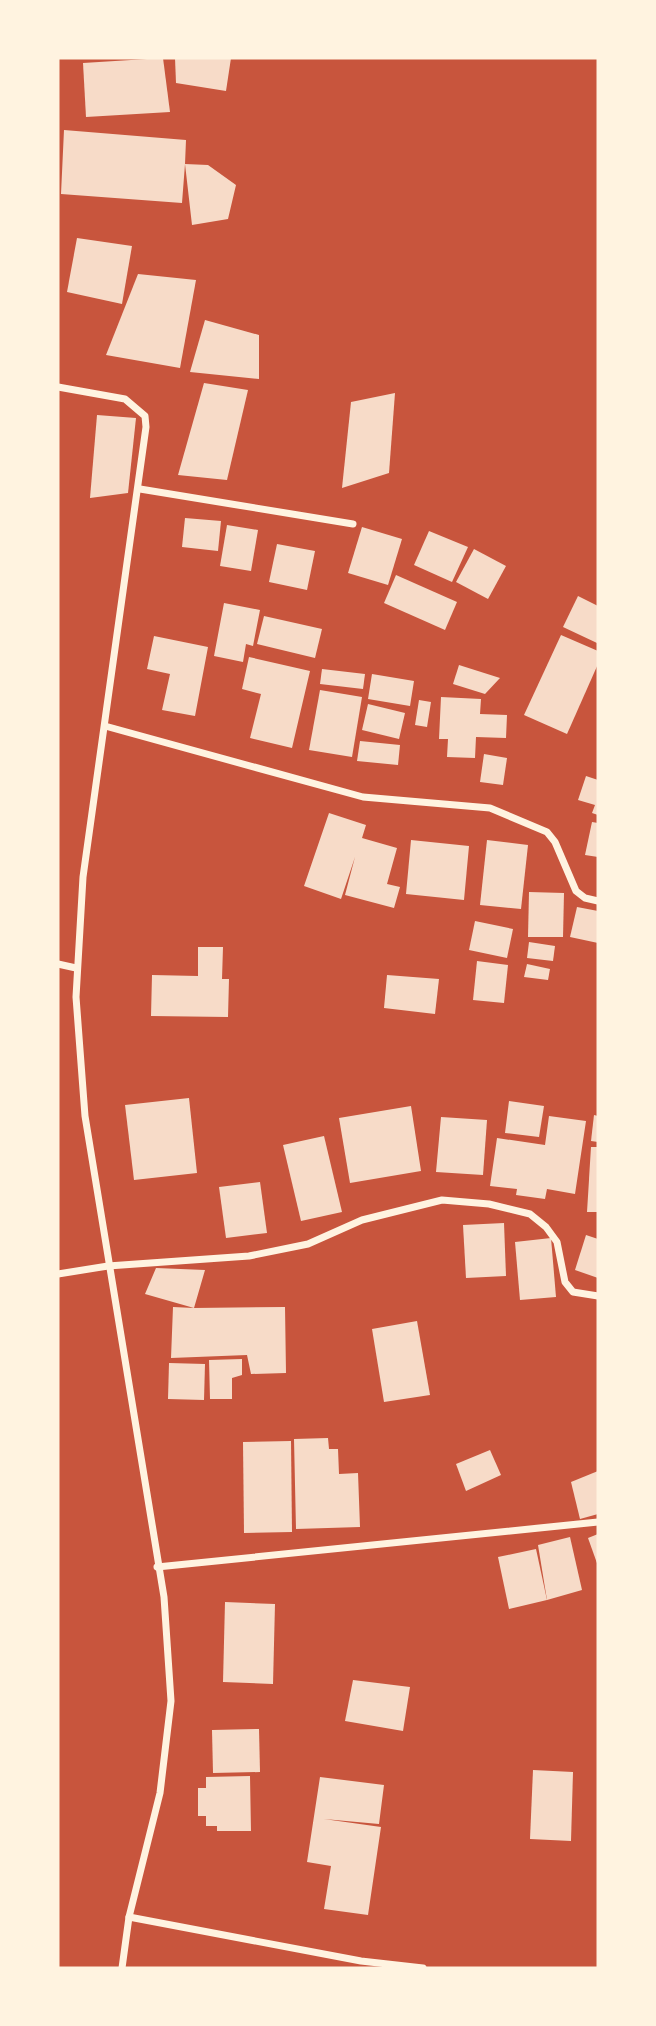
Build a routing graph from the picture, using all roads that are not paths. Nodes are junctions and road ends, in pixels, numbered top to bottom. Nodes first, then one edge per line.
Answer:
1 (58, 387) edge
2 (140, 489) junction
3 (353, 524) dead end
4 (105, 726) junction
5 (598, 901) edge
6 (58, 964) edge
7 (76, 968) junction
8 (108, 1266) junction
9 (58, 1274) edge
10 (598, 1296) edge
11 (598, 1522) edge
12 (157, 1567) junction
13 (129, 1917) junction
14 (122, 1968) edge
15 (423, 1968) edge

1 - 2 street
2 - 3 street
2 - 4 street
4 - 5 street
4 - 7 street
6 - 7 street
7 - 8 street
8 - 9 street
8 - 10 street
8 - 12 street
11 - 12 street
12 - 13 street
13 - 14 street
13 - 15 street

